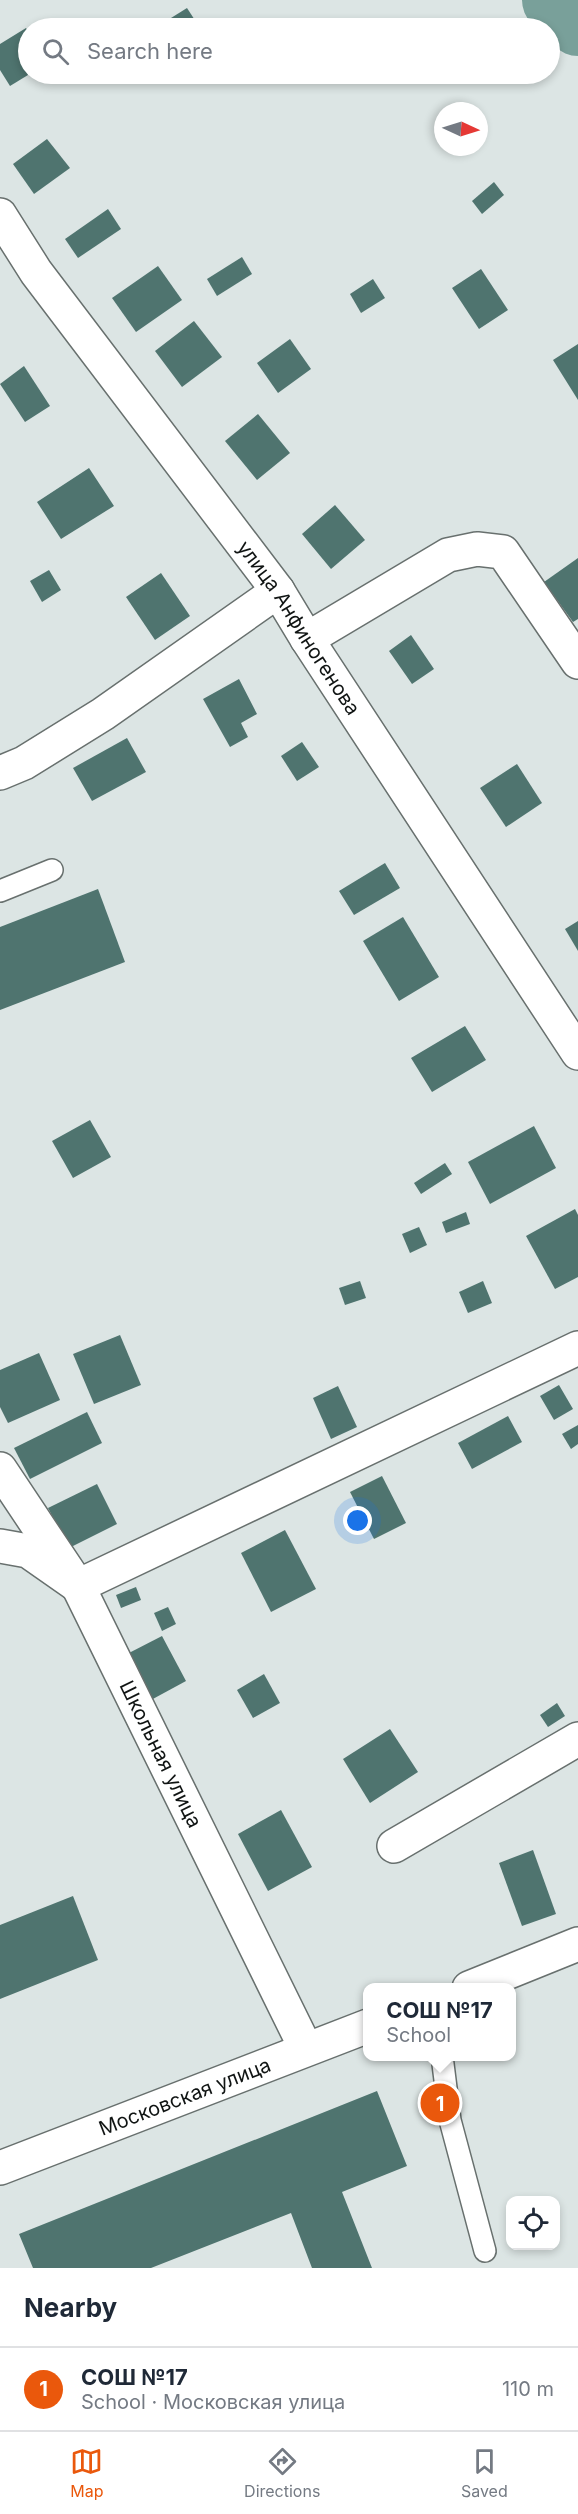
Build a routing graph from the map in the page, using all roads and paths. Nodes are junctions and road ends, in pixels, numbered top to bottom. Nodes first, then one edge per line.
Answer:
1 (0, 215) edge
2 (278, 591) junction
3 (307, 639) junction
4 (578, 662) edge
5 (0, 773) edge
6 (52, 870) dead end
7 (0, 891) edge
8 (578, 1053) edge
9 (578, 1348) edge
10 (0, 1469) edge
11 (0, 1546) edge
12 (78, 1586) junction
13 (578, 1739) edge
14 (394, 1846) dead end
15 (578, 1944) edge
16 (481, 1983) edge
17 (363, 2028) edge
18 (306, 2049) junction
19 (443, 2061) edge
20 (0, 2168) edge
21 (485, 2251) dead end

1 - 2 street, улица Анфиногенова
2 - 3 street, улица Анфиногенова
2 - 5 street
3 - 4 street
3 - 8 street, улица Анфиногенова
6 - 7 lane
9 - 12 street
10 - 12 street, Школьная улица
11 - 12 street
12 - 18 street, Школьная улица
13 - 14 street
15 - 16 street
17 - 18 street, Московская улица
18 - 20 street, Московская улица
19 - 21 lane

